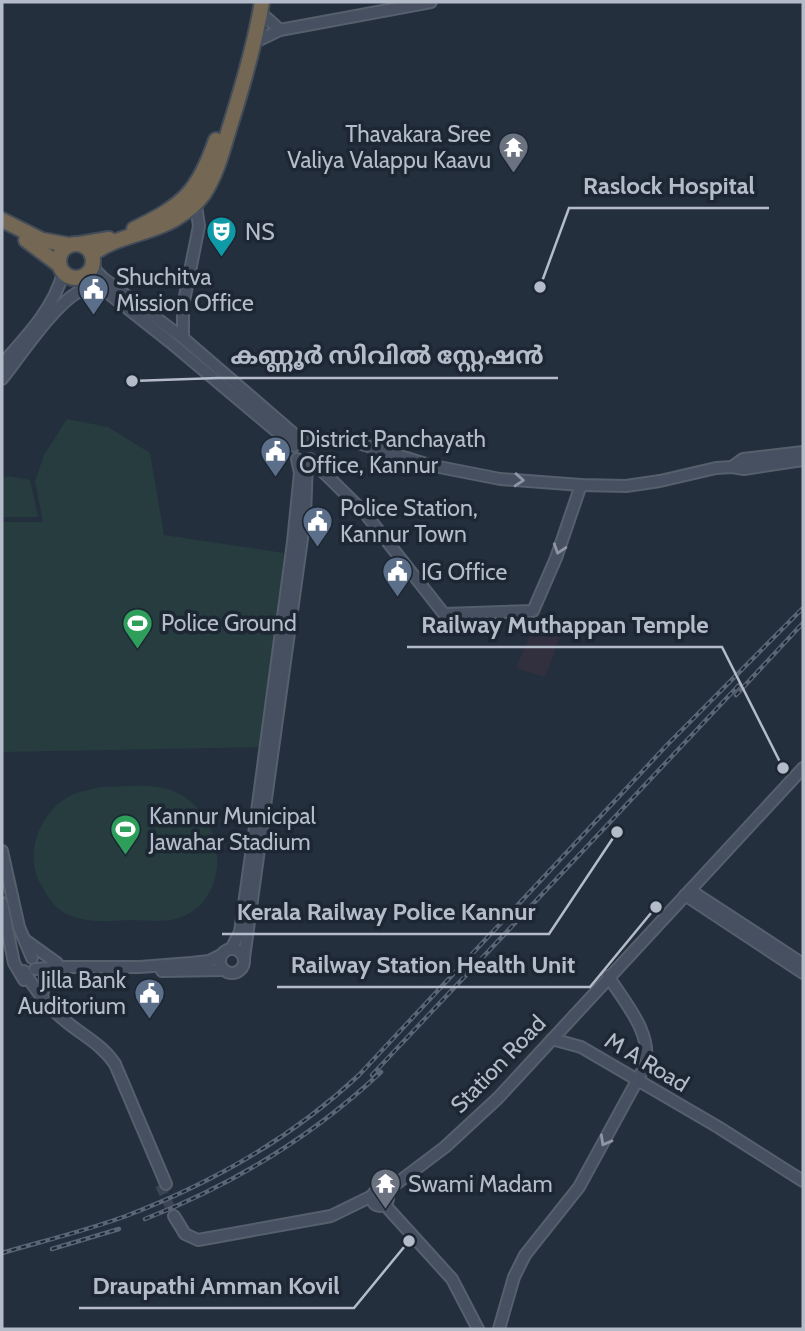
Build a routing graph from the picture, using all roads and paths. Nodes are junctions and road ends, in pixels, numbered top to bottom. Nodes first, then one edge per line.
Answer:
1 (431, 2) edge
2 (256, 6) edge
3 (280, 30) junction
4 (253, 43) junction
5 (195, 197) junction
6 (2, 220) edge
7 (2, 227) edge
8 (24, 236) junction
9 (74, 244) junction
10 (93, 258) junction
11 (57, 264) junction
12 (81, 278) junction
13 (108, 295) junction
14 (54, 307) junction
15 (183, 338) junction
16 (2, 364) edge
17 (2, 379) edge
18 (301, 442) junction
19 (803, 452) edge
20 (305, 460) junction
21 (803, 460) edge
22 (732, 467) junction
23 (581, 485) junction
24 (803, 768) edge
25 (264, 793) junction
26 (2, 851) edge
27 (688, 892) junction
28 (2, 903) edge
29 (23, 938) junction
30 (10, 943) junction
31 (226, 952) junction
32 (244, 958) junction
33 (803, 964) edge
34 (30, 965) junction
35 (57, 965) junction
36 (139, 967) junction
37 (223, 970) junction
38 (803, 974) edge
39 (608, 976) junction
40 (42, 996) junction
41 (552, 1038) junction
42 (638, 1082) junction
43 (803, 1181) edge
44 (163, 1184) tunnel mouth
45 (382, 1196) junction
46 (176, 1215) tunnel mouth
47 (478, 1329) edge
48 (499, 1329) edge

1 - 3 main road
2 - 3 main road
2 - 4 highway
2 - 5 highway
3 - 4 main road
4 - 5 highway
5 - 9 highway
5 - 10 highway
5 - 15 main road
6 - 8 highway
7 - 8 highway
8 - 9 highway
8 - 11 highway
9 - 10 highway
9 - 11 highway
10 - 12 highway
10 - 15 main road
11 - 12 highway
11 - 14 main road
11 - 14 main road
12 - 13 main road
12 - 14 main road
13 - 14 main road
13 - 18 main road
14 - 16 main road
14 - 17 main road
15 - 18 main road
18 - 20 main road
18 - 20 main road
18 -> 23 main road
19 - 22 main road
23 -> 20 main road
20 - 25 main road
21 - 22 main road
22 - 23 main road
24 - 27 main road, Station Road
25 - 31 main road
25 - 32 main road
26 - 29 main road
27 - 33 main road
27 - 38 main road
27 - 39 main road, Station Road
28 - 30 main road
29 - 34 main road
29 - 35 main road
30 - 34 main road
30 - 40 main road
31 - 32 main road
31 - 36 main road
31 - 37 main road
32 - 37 main road
34 - 35 main road
34 - 40 main road
35 - 36 main road
35 - 40 main road
36 - 37 main road
39 - 41 main road, Station Road
39 - 42 main road
40 - 44 main road
41 - 42 main road, M A Road
41 - 45 main road, Station Road
42 - 43 main road, M A Road
42 -> 48 main road
45 - 46 main road, Station Road
45 - 47 main road

